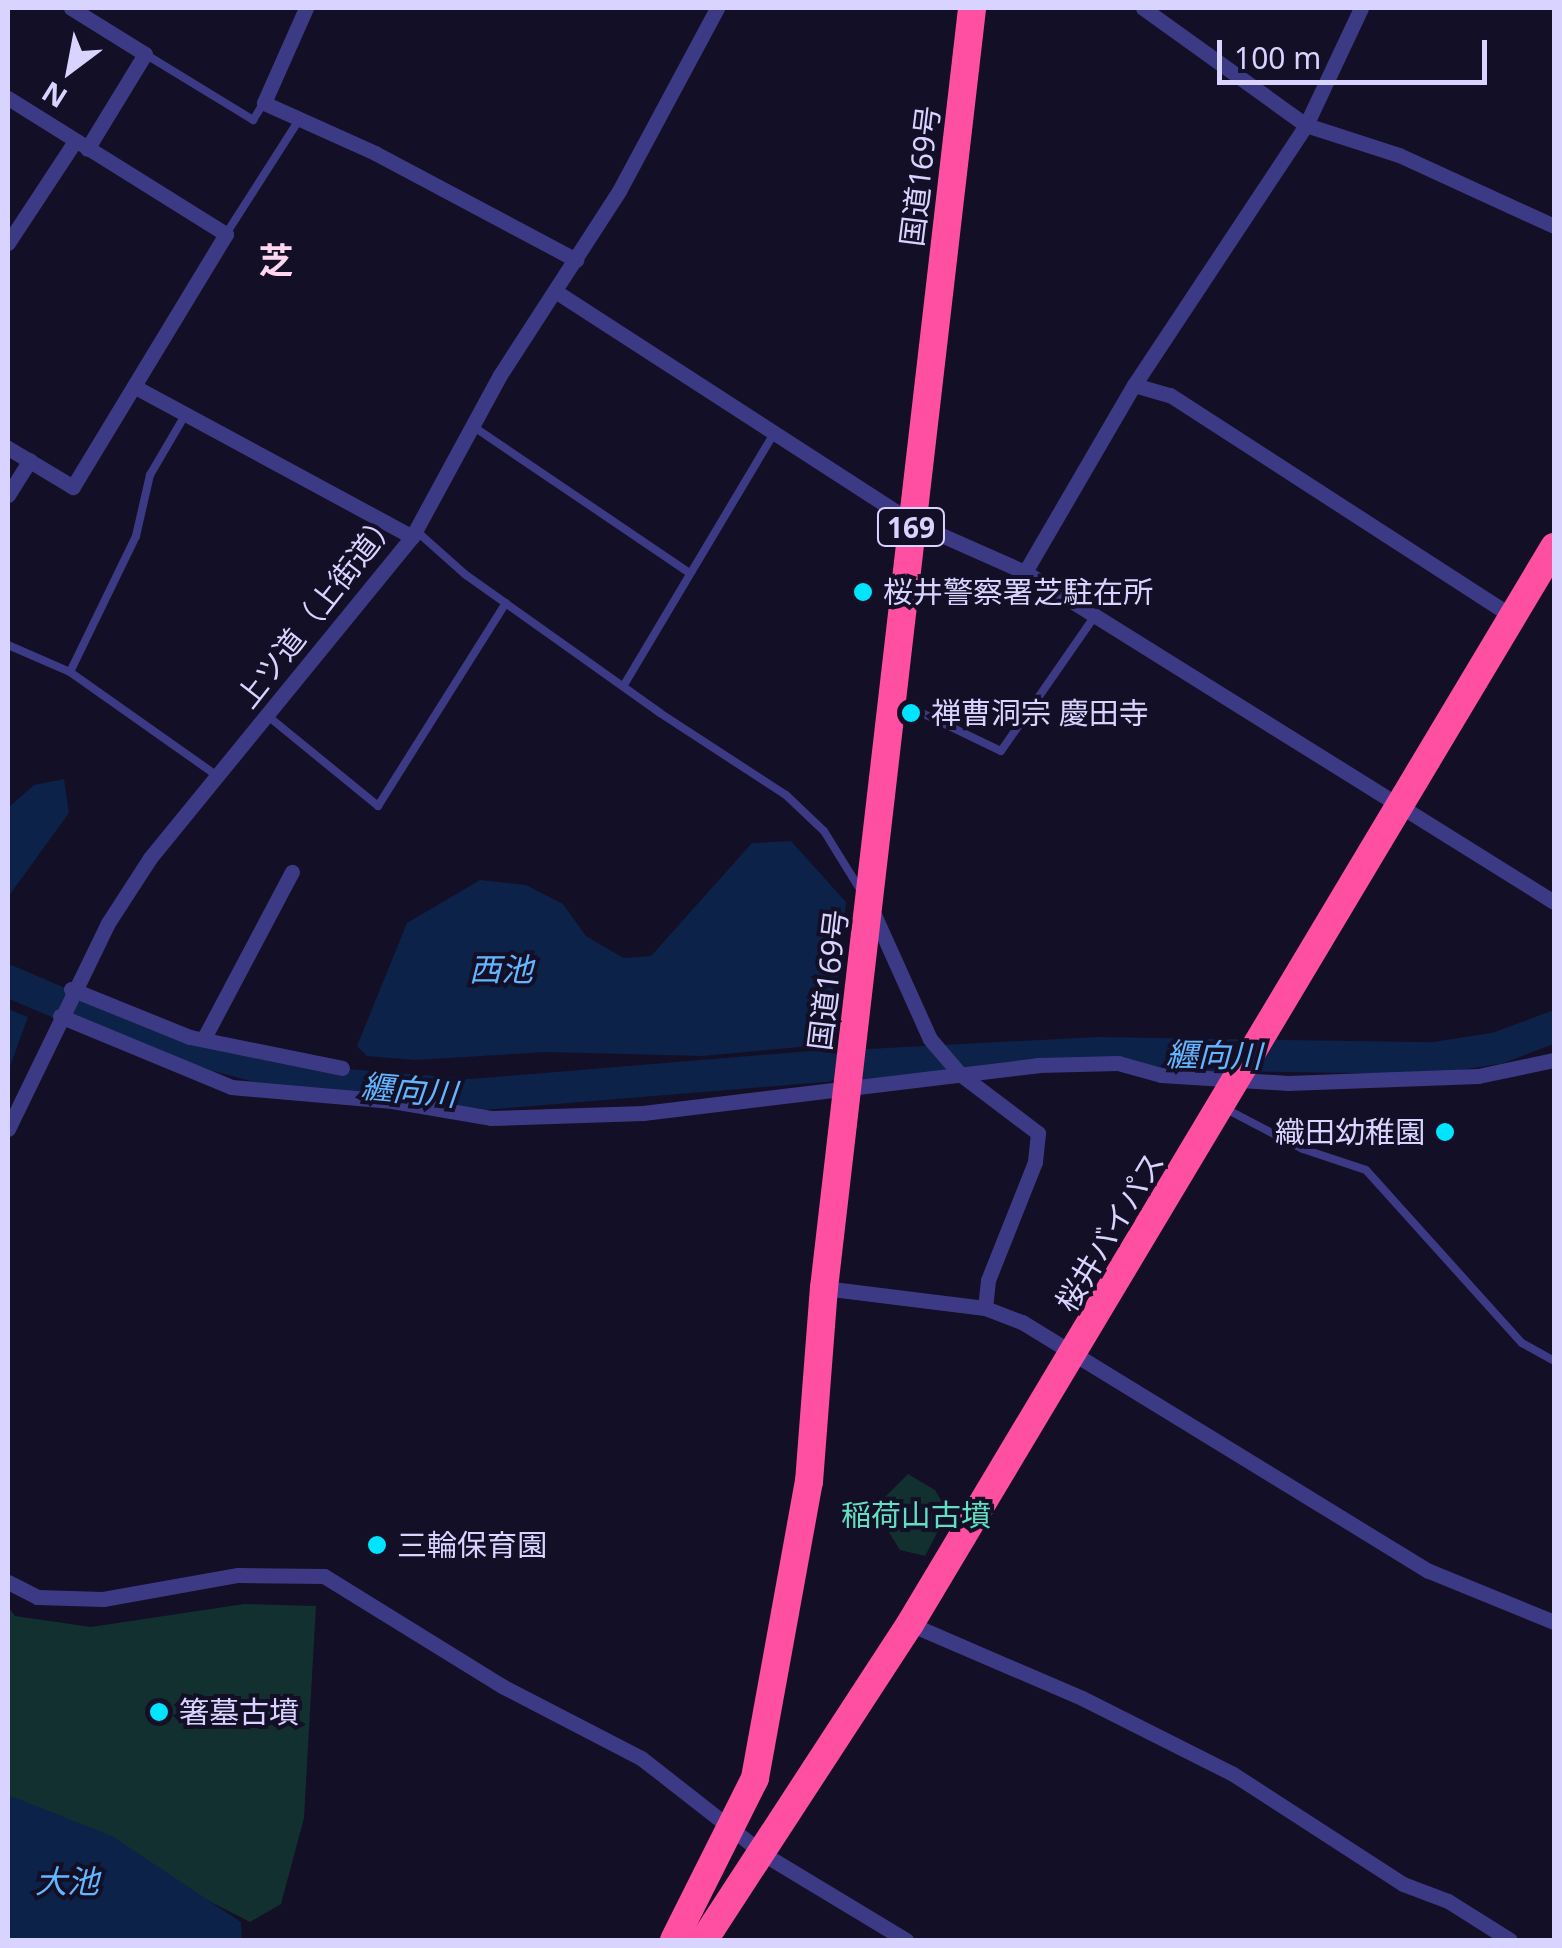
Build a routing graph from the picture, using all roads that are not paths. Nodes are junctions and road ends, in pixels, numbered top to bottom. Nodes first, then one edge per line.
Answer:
1 (71, 8) edge
2 (306, 8) edge
3 (717, 8) edge
4 (972, 8) edge
5 (1143, 8) edge
6 (1360, 8) edge
7 (144, 54) junction
8 (8, 98) edge
9 (264, 103) junction
10 (300, 119) junction
11 (1306, 126) junction
12 (81, 145) junction
13 (1554, 226) edge
14 (226, 234) junction
15 (8, 244) edge
16 (576, 260) junction
17 (555, 291) junction
18 (1134, 385) junction
19 (137, 388) junction
20 (185, 414) junction
21 (471, 425) junction
22 (776, 430) junction
23 (8, 448) edge
24 (30, 460) junction
25 (8, 496) edge
26 (912, 522) junction
27 (412, 537) junction
28 (1554, 547) edge
29 (687, 571) junction
30 (1025, 572) junction
31 (506, 603) junction
32 (1095, 616) junction
33 (1513, 617) junction
34 (8, 646) edge
35 (70, 672) junction
36 (624, 685) junction
37 (893, 699) junction
38 (268, 716) junction
39 (219, 777) junction
40 (1398, 810) junction
41 (292, 872) dead end
42 (1554, 902) edge
43 (869, 906) junction
44 (70, 991) junction
45 (61, 1014) junction
46 (204, 1038) junction
47 (1554, 1060) edge
48 (342, 1068) dead end
49 (958, 1072) junction
50 (1241, 1075) junction
51 (848, 1090) junction
52 (1222, 1108) junction
53 (8, 1129) edge
54 (824, 1288) junction
55 (985, 1308) junction
56 (1077, 1351) junction
57 (1554, 1361) edge
58 (8, 1582) edge
59 (1554, 1622) edge
60 (910, 1624) junction
61 (734, 1830) junction
62 (766, 1855) junction
63 (674, 1940) edge
64 (704, 1940) edge
65 (906, 1940) edge
66 (1510, 1940) edge

1 - 7 street
2 - 9 street
3 - 16 street, 上ツ道（上街道）
4 - 26 highway, 国道169号 / 169
5 - 11 street
6 - 11 street
7 - 9 lane
7 - 12 street
8 - 12 street
9 - 10 street
10 - 14 lane
10 - 16 street
11 - 13 street
11 - 18 street
12 - 14 street
12 - 15 street
14 - 19 street
16 - 17 street, 上ツ道（上街道）
17 - 21 street, 上ツ道（上街道）
17 - 22 street
18 - 30 street
18 - 33 street
19 - 20 street
19 - 24 street
20 - 27 street
20 - 35 lane
21 - 27 street, 上ツ道（上街道）
21 - 29 lane
22 - 26 street
22 - 29 lane
23 - 24 street
24 - 25 street
26 - 30 street
26 - 37 highway, 国道169号 / 169
27 - 31 lane
27 - 38 street, 上ツ道（上街道）
28 - 33 highway, 桜井バイパス
29 - 36 lane
30 - 32 street
31 - 36 lane
31 - 38 lane
32 - 37 lane
32 - 40 street
33 - 40 highway, 桜井バイパス
34 - 35 lane
35 - 39 lane
36 - 43 lane
37 - 43 highway, 国道169号 / 169
38 - 39 street, 上ツ道（上街道）
39 - 44 street, 上ツ道（上街道）
40 - 42 street
40 - 50 highway, 桜井バイパス
41 - 46 street
43 - 49 street
43 - 51 highway, 国道169号 / 169
44 - 45 street, 上ツ道（上街道）
44 - 46 street
45 - 51 street
45 - 53 street, 上ツ道（上街道）
46 - 48 street
47 - 50 street
49 - 50 street
49 - 51 street
49 - 55 street
50 - 52 highway, 桜井バイパス
51 - 54 highway, 国道169号 / 169
52 - 56 highway, 桜井バイパス
52 - 57 lane
54 - 55 street
54 - 61 highway, 国道169号 / 169
55 - 56 street
56 - 59 street
56 - 60 highway, 桜井バイパス
58 - 61 street
60 - 62 highway, 桜井バイパス
60 - 66 street
61 - 62 street
61 - 63 highway, 国道169号 / 169
62 - 64 highway, 桜井バイパス
62 - 65 street

